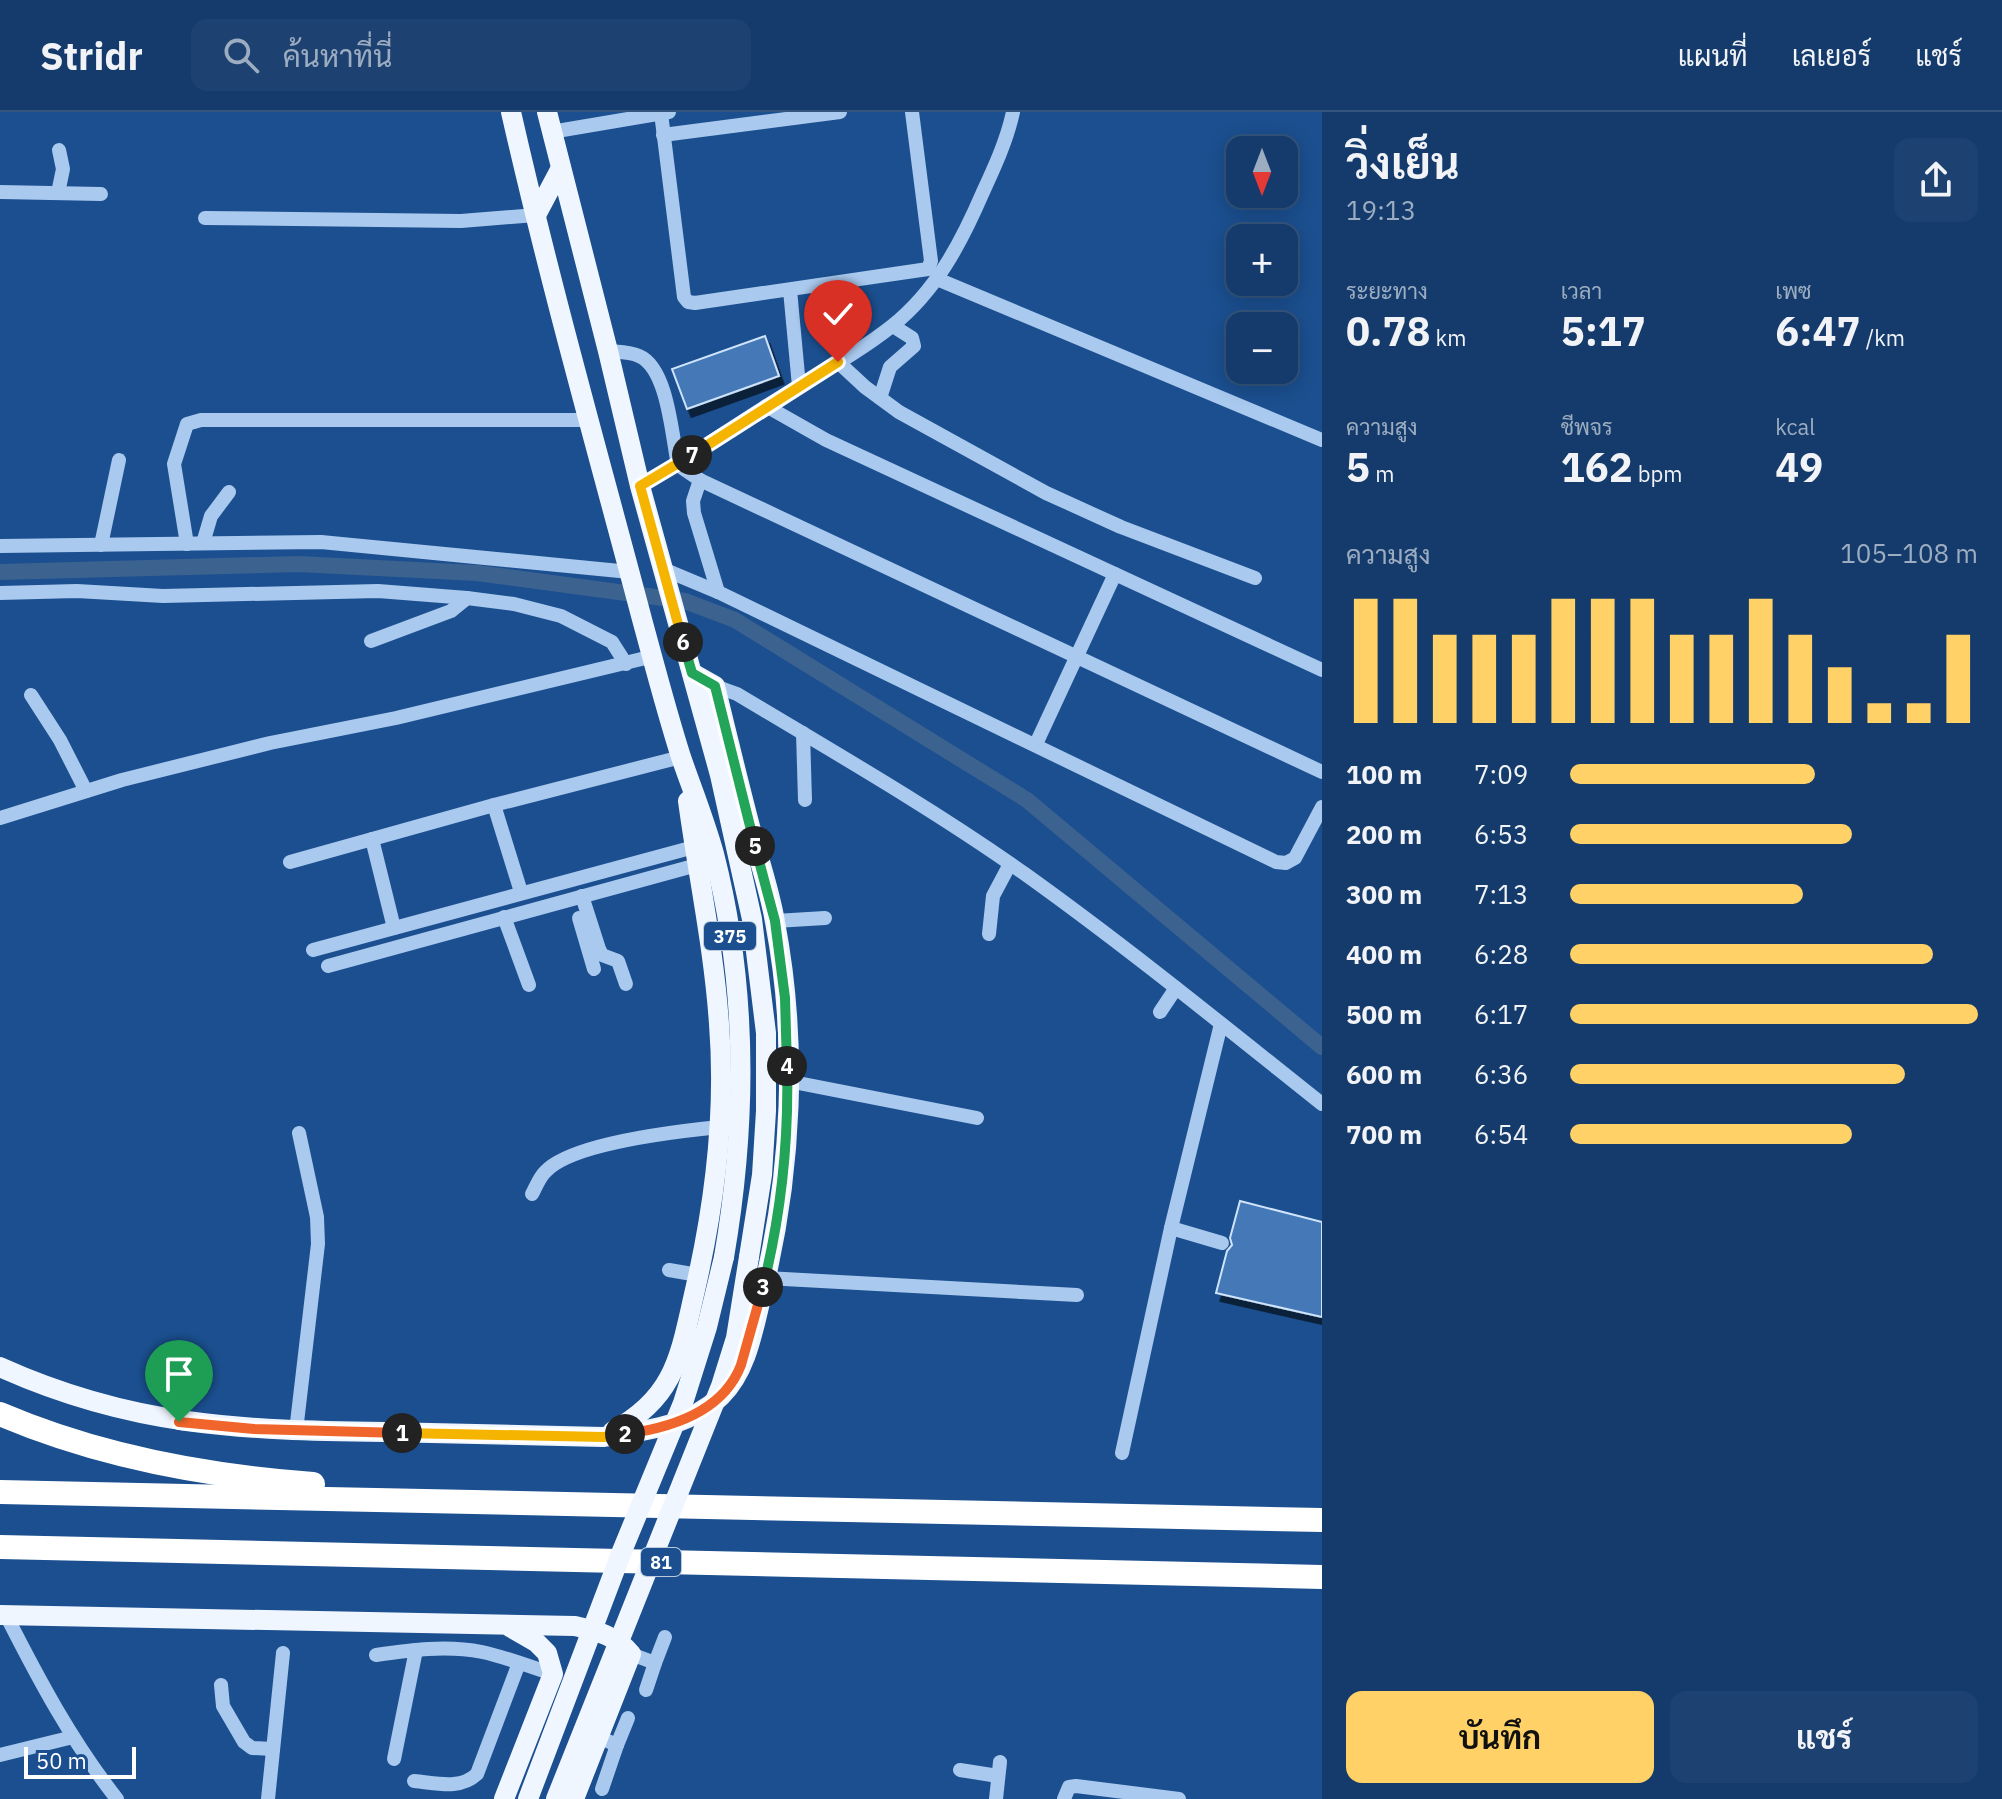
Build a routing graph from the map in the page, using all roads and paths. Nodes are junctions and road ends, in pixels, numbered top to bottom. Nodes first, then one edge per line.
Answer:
1 (511, 112) edge
2 (669, 112) edge
3 (840, 112) edge
4 (912, 112) edge
5 (1013, 112) edge
6 (661, 113) edge
7 (611, 117) edge
8 (549, 122) edge
9 (663, 135) junction
10 (59, 150) dead end
11 (561, 168) junction
12 (0, 192) edge
13 (58, 193) junction
14 (101, 194) dead end
15 (536, 215) junction
16 (205, 218) dead end
17 (937, 279) junction
18 (790, 290) junction
19 (893, 326) junction
20 (608, 351) junction
21 (838, 362) junction
22 (799, 386) junction
23 (880, 398) junction
24 (766, 406) junction
25 (587, 420) junction
26 (1322, 440) edge
27 (119, 460) dead end
28 (678, 465) junction
29 (700, 480) junction
30 (640, 486) junction
31 (229, 492) dead end
32 (203, 543) junction
33 (187, 544) junction
34 (101, 545) junction
35 (0, 546) edge
36 (1115, 574) junction
37 (632, 577) junction
38 (665, 578) junction
39 (1255, 578) dead end
40 (718, 592) junction
41 (0, 593) edge
42 (467, 598) junction
43 (371, 641) dead end
44 (654, 656) junction
45 (1075, 656) junction
46 (626, 664) junction
47 (1322, 670) edge
48 (692, 673) junction
49 (715, 686) junction
50 (31, 695) dead end
51 (803, 733) junction
52 (1036, 744) junction
53 (681, 757) junction
54 (1322, 772) edge
55 (86, 791) junction
56 (805, 800) dead end
57 (494, 805) junction
58 (1322, 807) edge
59 (0, 818) edge
60 (372, 839) junction
61 (696, 856) junction
62 (290, 862) dead end
63 (1010, 864) junction
64 (521, 892) junction
65 (578, 897) junction
66 (504, 917) junction
67 (825, 918) dead end
68 (775, 921) junction
69 (394, 928) junction
70 (989, 934) dead end
71 (313, 950) dead end
72 (328, 966) dead end
73 (594, 969) dead end
74 (626, 984) dead end
75 (529, 985) dead end
76 (1176, 988) junction
77 (1160, 1012) dead end
78 (1221, 1024) junction
79 (788, 1081) junction
80 (1322, 1104) edge
81 (977, 1118) dead end
82 (719, 1127) junction
83 (299, 1133) dead end
84 (532, 1194) dead end
85 (1171, 1228) junction
86 (1222, 1243) dead end
87 (669, 1270) dead end
88 (698, 1275) junction
89 (766, 1278) junction
90 (1077, 1295) dead end
91 (0, 1367) edge
92 (674, 1369) junction
93 (737, 1376) junction
94 (0, 1414) edge
95 (296, 1431) junction
96 (603, 1437) junction
97 (1122, 1453) dead end
98 (0, 1492) edge
99 (581, 1505) junction
100 (1322, 1520) edge
101 (0, 1547) edge
102 (1322, 1577) edge
103 (3, 1615) edge
104 (506, 1625) junction
105 (665, 1637) dead end
106 (416, 1650) junction
107 (283, 1653) dead end
108 (631, 1654) junction
109 (376, 1655) dead end
110 (519, 1663) junction
111 (655, 1663) junction
112 (553, 1674) junction
113 (221, 1685) dead end
114 (646, 1690) dead end
115 (619, 1714) junction
116 (73, 1737) junction
117 (608, 1741) junction
118 (273, 1749) junction
119 (0, 1755) edge
120 (394, 1759) dead end
121 (960, 1770) dead end
122 (414, 1781) dead end
123 (602, 1789) dead end
124 (117, 1799) edge
125 (268, 1799) edge
126 (504, 1799) edge
127 (528, 1799) edge
128 (556, 1799) edge
129 (574, 1799) edge
130 (996, 1799) edge
131 (1064, 1799) edge
132 (1179, 1799) edge

1 - 15 main road, 375
2 - 6 street
3 - 9 street
4 - 18 street
5 - 17 street
6 - 7 street
6 - 9 street
7 - 8 street
8 - 11 main road, 375
9 - 18 street
10 - 13 street
11 - 15 main road
11 - 20 main road, 375
12 - 13 street
13 - 14 street
15 - 16 street
15 - 25 main road, 375
17 - 19 street
17 - 26 street
18 - 22 street
19 - 21 street
19 - 23 street
20 - 28 street
20 - 30 main road, 375
21 - 22 street
21 - 23 street
22 - 24 street
23 - 39 street
24 - 28 street
24 - 36 street
25 - 33 street
25 - 37 main road, 375
27 - 34 street
28 - 29 street
28 - 30 street
29 - 40 street
29 - 45 street
30 - 38 main road, 375
31 - 32 street
32 - 33 street
32 - 37 street
33 - 34 street
34 - 35 street
36 - 45 street
36 - 47 street
37 - 44 main road, 375
38 - 40 street
38 - 48 main road, 375
40 - 52 street
41 - 42 street
42 - 43 street
42 - 46 street
44 - 46 street
44 - 53 main road, 375
45 - 52 street
45 - 54 street
46 - 55 street
48 - 49 main road
48 - 128 main road, 375, bridge
49 - 51 street
49 - 68 main road
50 - 55 street
51 - 56 street
51 - 63 street
52 - 58 street
53 - 57 street
53 - 61 main road
53 - 127 main road, 375, bridge
55 - 59 street
57 - 60 street
57 - 64 street
60 - 62 street
60 - 69 street
61 - 64 street
61 - 65 street
61 - 82 main road
63 - 70 street
63 - 76 street
64 - 69 street
65 - 66 street
65 - 73 street
65 - 74 street
66 - 72 street
66 - 75 street
67 - 68 street
68 - 79 main road
69 - 71 street
76 - 77 street
76 - 78 street
78 - 80 street
78 - 85 street
79 - 81 street
79 - 89 main road
82 - 84 street
82 - 88 main road
83 - 95 street
85 - 86 street
85 - 97 street
87 - 88 street
88 - 92 main road
89 - 90 street
89 - 93 main road
91 - 95 main road
92 - 93 main road
92 - 96 main road
93 - 96 main road
94 - 99 highway
95 - 96 main road
98 - 99 highway
99 - 100 highway
101 - 102 highway, 81
103 - 104 main road
103 - 116 street
104 - 108 main road
104 - 112 main road
105 - 111 street
106 - 109 street
106 - 110 street
106 - 120 street
107 - 118 street
108 - 111 street
108 - 115 main road
110 - 112 street
110 - 122 street
111 - 114 street
112 - 115 main road
112 - 126 main road
113 - 118 street
115 - 117 main road
116 - 119 street
116 - 124 street
117 - 123 street
117 - 129 main road
118 - 125 street
121 - 130 street
131 - 132 street

